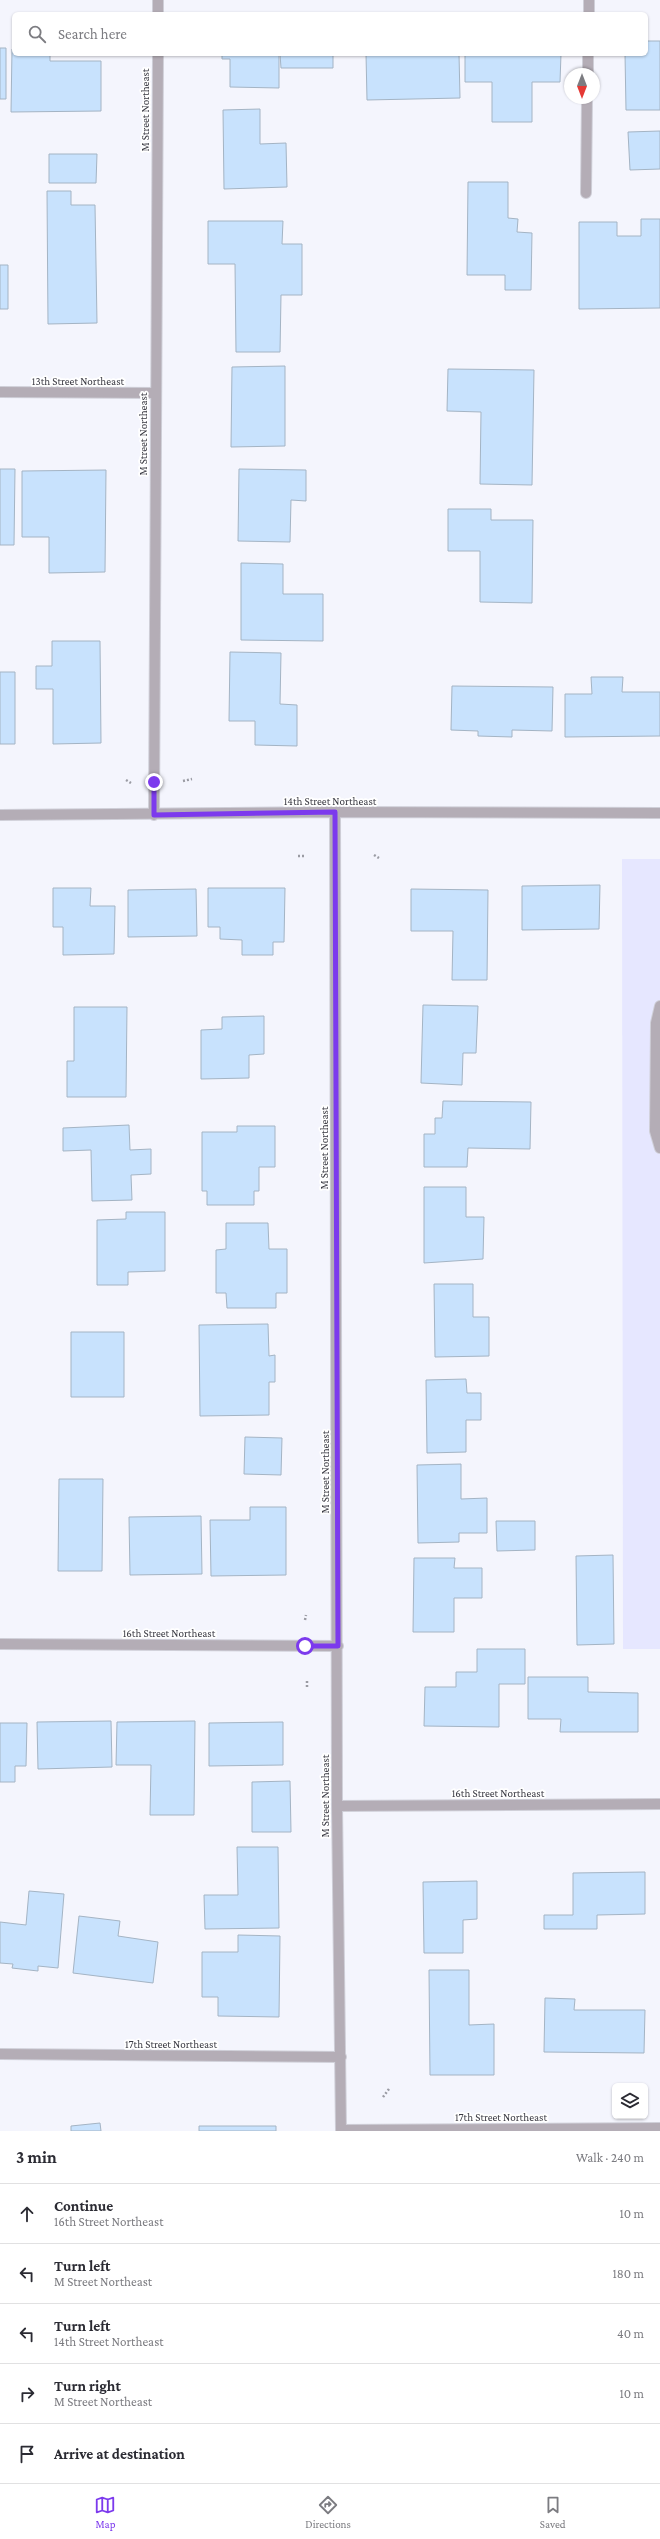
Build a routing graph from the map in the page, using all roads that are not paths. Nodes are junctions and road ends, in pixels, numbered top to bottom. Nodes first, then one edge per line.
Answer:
1 (158, 0) edge
2 (589, 0) edge
3 (158, 12) edge
4 (589, 12) edge
5 (158, 56) edge
6 (588, 56) edge
7 (588, 68) edge
8 (587, 104) edge
9 (586, 193) dead end
10 (0, 392) edge
11 (155, 393) junction
12 (335, 812) junction
13 (660, 814) edge
14 (0, 815) edge
15 (154, 815) junction
16 (660, 1006) edge
17 (660, 1148) edge
18 (0, 1644) edge
19 (338, 1646) junction
20 (660, 1804) edge
21 (337, 1806) junction
22 (0, 2054) edge
23 (341, 2057) junction
24 (660, 2128) edge
25 (341, 2130) edge

1 - 3 street
2 - 4 street
5 - 11 street, M Street Northeast
6 - 7 street
8 - 9 street
10 - 11 street, 13th Street Northeast
11 - 15 street, M Street Northeast
12 - 13 street, 14th Street Northeast
12 - 15 street, 14th Street Northeast
12 - 19 street, M Street Northeast
14 - 15 street, 14th Street Northeast
16 - 17 street
18 - 19 street, 16th Street Northeast
19 - 21 street, M Street Northeast
20 - 21 street, 16th Street Northeast
21 - 23 street, M Street Northeast
22 - 23 street, 17th Street Northeast
23 - 25 street, M Street Northeast
24 - 25 street, 17th Street Northeast

